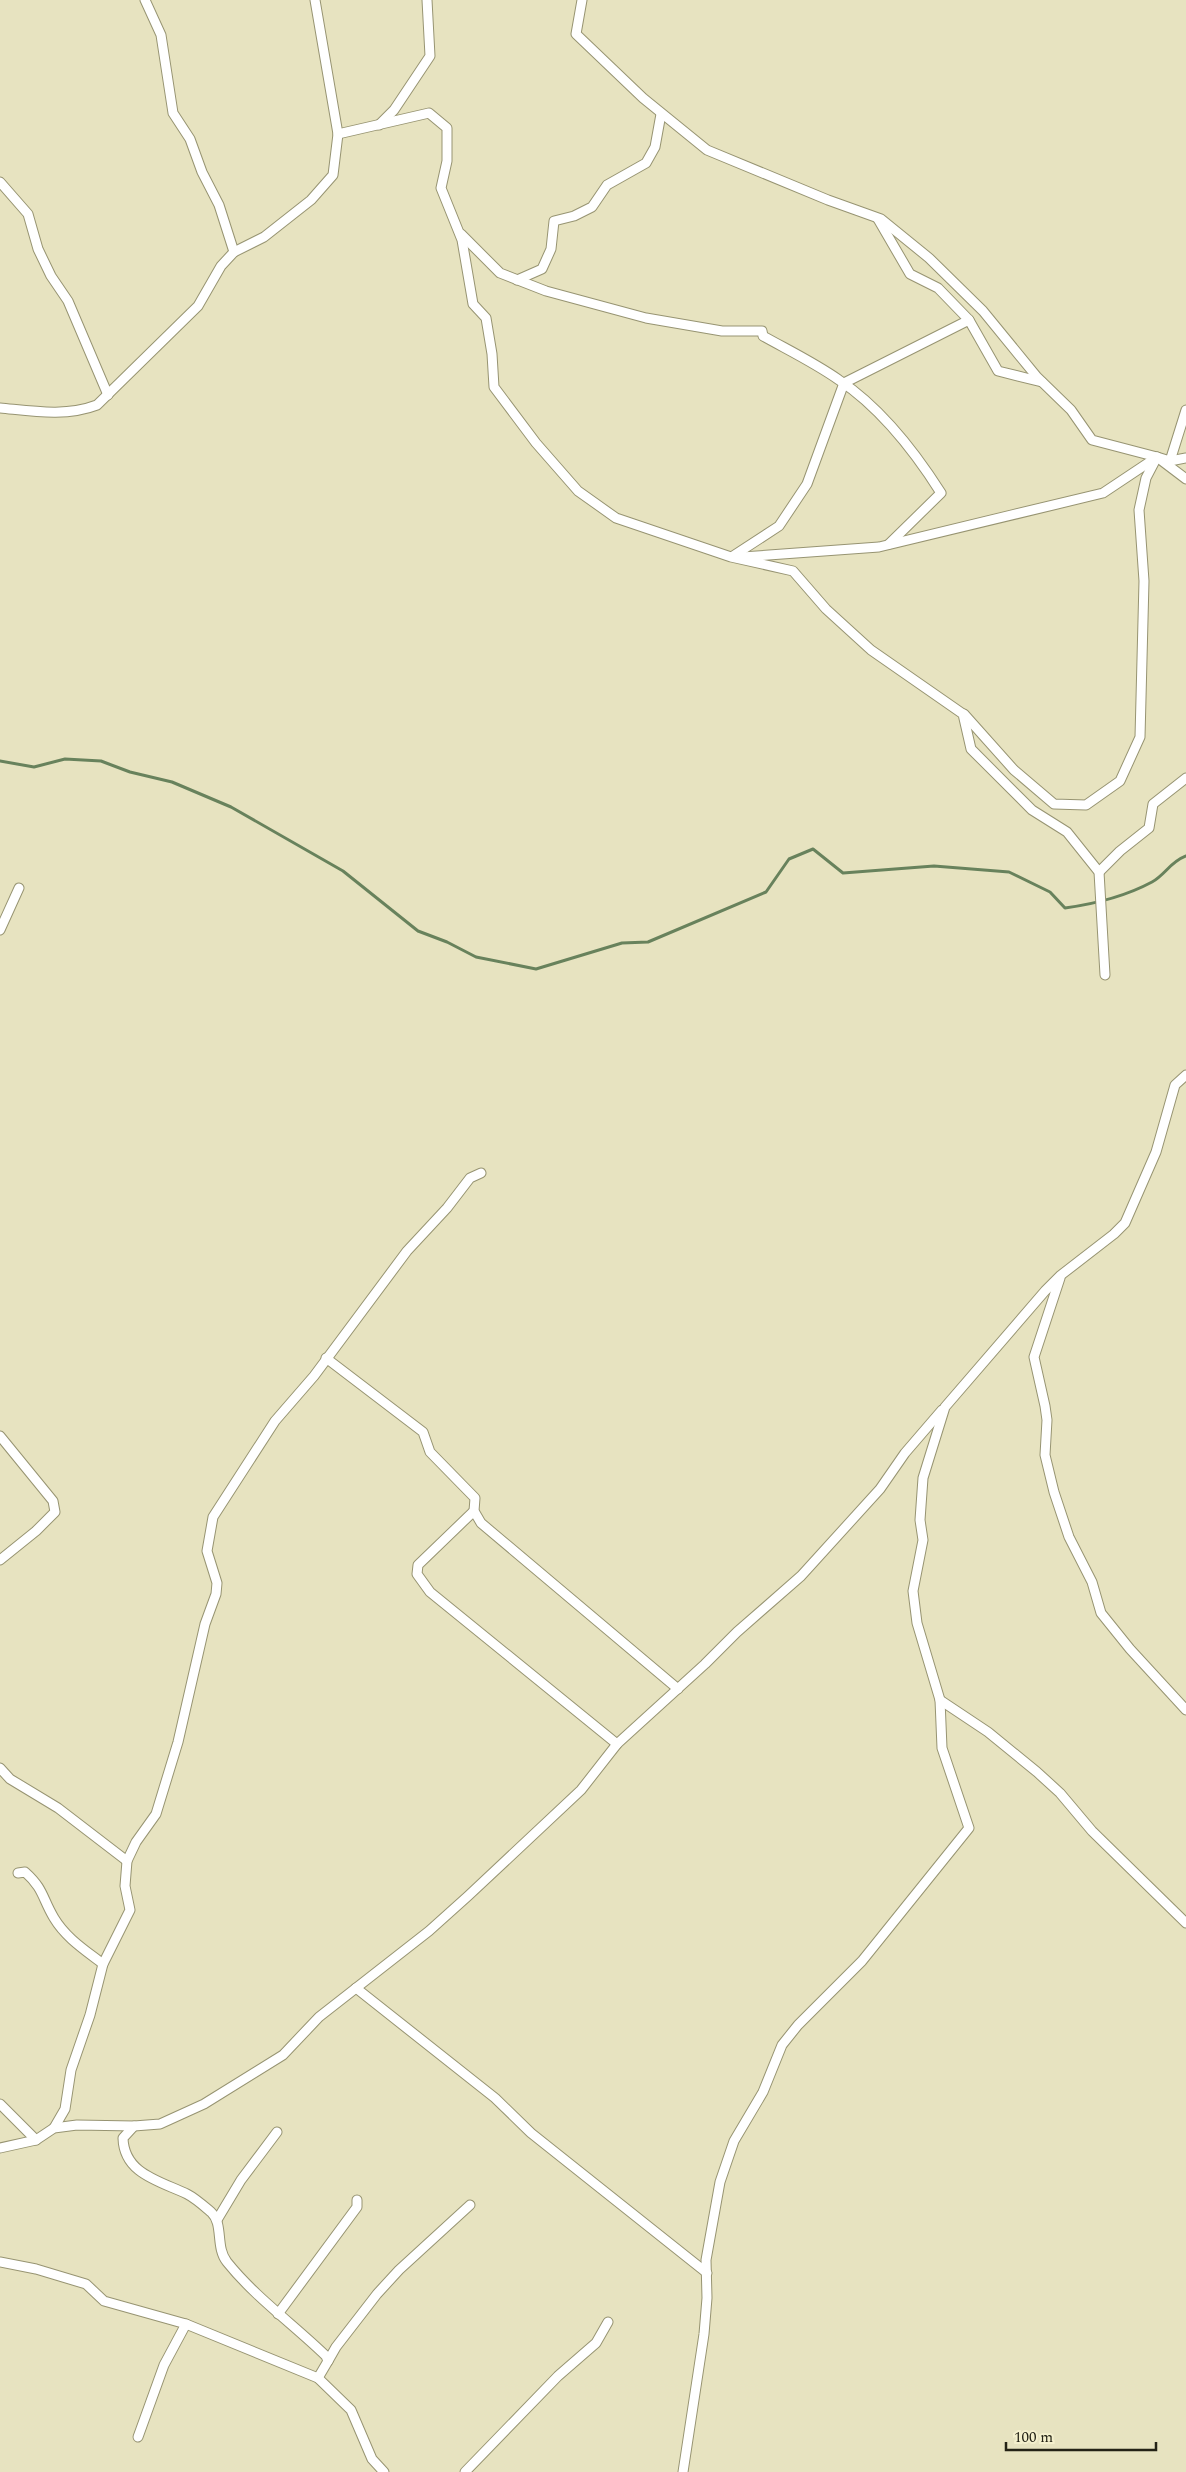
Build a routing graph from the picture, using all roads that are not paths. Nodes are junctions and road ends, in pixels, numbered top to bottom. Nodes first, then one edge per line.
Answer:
1 (145, 0) edge
2 (315, 0) edge
3 (427, 0) edge
4 (582, 0) edge
5 (662, 114) junction
6 (378, 125) junction
7 (338, 134) junction
8 (0, 182) edge
9 (877, 217) junction
10 (459, 232) junction
11 (234, 252) junction
12 (517, 280) junction
13 (969, 320) junction
14 (1042, 382) junction
15 (844, 383) junction
16 (108, 395) junction
17 (0, 408) edge
18 (1186, 410) edge
19 (1157, 457) junction
20 (1186, 458) edge
21 (1170, 461) junction
22 (1186, 479) edge
23 (889, 544) junction
24 (731, 558) junction
25 (963, 714) junction
26 (1186, 778) edge
27 (1098, 872) junction
28 (19, 888) dead end
29 (0, 930) edge
30 (1105, 975) dead end
31 (1186, 1075) edge
32 (481, 1173) dead end
33 (1061, 1275) junction
34 (326, 1358) junction
35 (945, 1407) junction
36 (0, 1436) edge
37 (474, 1511) junction
38 (0, 1560) edge
39 (678, 1689) junction
40 (940, 1700) junction
41 (1186, 1710) edge
42 (617, 1744) junction
43 (0, 1768) edge
44 (128, 1861) junction
45 (18, 1873) dead end
46 (1186, 1923) edge
47 (103, 1964) junction
48 (356, 1988) junction
49 (0, 2104) edge
50 (134, 2126) junction
51 (54, 2128) junction
52 (277, 2132) dead end
53 (36, 2140) junction
54 (0, 2148) edge
55 (357, 2200) dead end
56 (470, 2205) dead end
57 (217, 2220) junction
58 (0, 2262) edge
59 (707, 2273) junction
60 (278, 2314) junction
61 (608, 2322) dead end
62 (186, 2324) junction
63 (328, 2361) junction
64 (318, 2378) junction
65 (138, 2437) dead end
66 (384, 2472) edge
67 (465, 2472) edge
68 (683, 2472) edge

1 - 11 street
2 - 7 street
3 - 6 street
4 - 5 street
5 - 9 street
5 - 12 street
6 - 7 street
6 - 10 street
7 - 11 street
8 - 16 street
9 - 13 street
9 - 14 street
10 - 12 street
10 - 24 street
11 - 16 street
12 - 15 street
13 - 14 street
13 - 15 street
14 - 19 street
15 - 23 street
15 - 24 street
16 - 17 street
18 - 21 street
19 - 21 street
19 - 22 street
19 - 23 street
19 - 25 street
20 - 21 street
23 - 24 street
24 - 25 street
25 - 27 street
26 - 27 street
27 - 30 street
28 - 29 street
31 - 33 street
32 - 34 street
33 - 35 street
33 - 41 street
34 - 37 street
34 - 44 street
35 - 39 street
35 - 40 street
36 - 38 street
37 - 39 street
37 - 42 street
39 - 42 street
40 - 46 street
40 - 59 street
42 - 48 street
43 - 44 street
44 - 47 street
45 - 47 street
47 - 51 street
48 - 50 street
48 - 59 street
49 - 53 street
50 - 51 street
50 - 57 street
51 - 53 street
52 - 57 street
53 - 54 street
55 - 60 street
56 - 63 street
57 - 60 street
58 - 62 street
59 - 68 street
60 - 63 street
61 - 67 street
62 - 64 street
62 - 65 street
63 - 64 street
64 - 66 street

